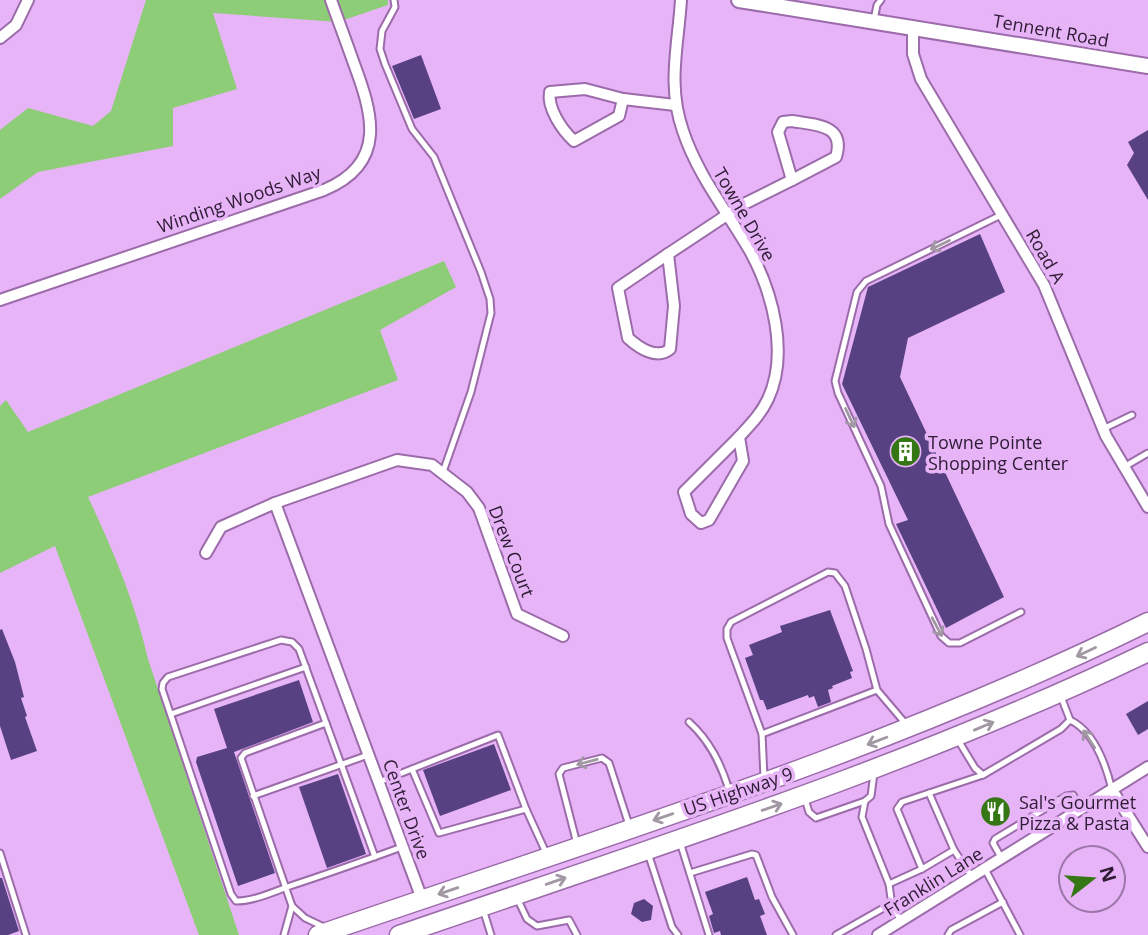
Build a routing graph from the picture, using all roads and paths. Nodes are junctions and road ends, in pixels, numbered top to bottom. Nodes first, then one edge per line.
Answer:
1 (28, 0) edge
2 (331, 0) edge
3 (394, 0) edge
4 (681, 0) edge
5 (740, 0) edge
6 (881, 0) edge
7 (800, 5) edge
8 (873, 21) junction
9 (913, 27) junction
10 (0, 37) edge
11 (1148, 66) edge
12 (623, 99) junction
13 (675, 104) junction
14 (792, 180) junction
15 (727, 215) junction
16 (1001, 215) junction
17 (668, 254) junction
18 (0, 300) edge
19 (1132, 415) dead end
20 (1103, 429) junction
21 (739, 437) junction
22 (1147, 455) edge
23 (1125, 467) junction
24 (443, 472) junction
25 (275, 503) junction
26 (1148, 507) edge
27 (206, 553) dead end
28 (1021, 612) dead end
29 (1148, 622) edge
30 (562, 636) dead end
31 (1148, 652) edge
32 (306, 667) junction
33 (877, 690) junction
34 (1060, 693) junction
35 (171, 714) junction
36 (1070, 720) junction
37 (689, 722) dead end
38 (326, 723) junction
39 (909, 728) junction
40 (762, 734) junction
41 (957, 737) junction
42 (368, 755) junction
43 (341, 764) junction
44 (1148, 767) edge
45 (412, 769) junction
46 (874, 770) junction
47 (983, 775) junction
48 (379, 782) junction
49 (764, 782) junction
50 (1112, 790) junction
51 (929, 793) junction
52 (730, 794) junction
53 (253, 796) junction
54 (804, 796) junction
55 (865, 801) junction
56 (526, 809) junction
57 (1081, 809) junction
58 (630, 828) junction
59 (679, 839) junction
60 (577, 846) junction
61 (402, 847) junction
62 (1148, 847) edge
63 (647, 850) junction
64 (954, 850) junction
65 (0, 853) edge
66 (548, 856) junction
67 (375, 857) junction
68 (1002, 859) junction
69 (922, 869) junction
70 (985, 870) junction
71 (690, 873) junction
72 (972, 877) junction
73 (889, 884) junction
74 (286, 888) junction
75 (515, 895) junction
76 (422, 900) junction
77 (1003, 902) junction
78 (292, 906) junction
79 (482, 906) junction
80 (892, 906) junction
81 (901, 921) junction
82 (325, 932) edge
83 (892, 932) edge
84 (1018, 934) edge
85 (26, 935) edge
86 (284, 935) edge
87 (399, 935) edge
88 (491, 935) edge
89 (577, 935) edge
90 (678, 935) edge
91 (709, 935) edge
92 (793, 935) edge
93 (836, 935) edge
94 (878, 935) edge
95 (948, 935) edge

1 - 10 street
2 - 18 street, Winding Woods Way
3 - 24 lane
4 - 13 street, Towne Drive
5 - 7 street, Tennent Road
6 - 8 lane
7 - 8 street, Tennent Road
8 - 9 street, Tennent Road
9 - 11 street, Tennent Road
9 - 16 street, Road A
12 - 12 street
12 - 13 street
13 - 15 street, Towne Drive
14 - 14 street
14 - 15 street
15 - 17 street
15 - 21 street, Towne Drive
16 - 20 street, Road A
16 -> 28 lane
17 - 17 street
19 - 20 lane
20 - 23 street, Road A
21 - 21 street, Towne Drive
22 - 23 lane
23 - 26 street, Road A
24 - 25 street, Drew Court
24 - 30 street, Drew Court
25 - 27 street, Drew Court
25 - 42 street, Center Drive
29 -> 39 highway, US Highway 9
31 - 34 highway, US Highway 9
32 - 35 lane
32 - 35 lane
32 - 38 lane
33 - 39 lane
33 - 40 lane
33 - 40 lane
34 - 36 lane
41 -> 34 highway, US Highway 9
35 - 74 lane
36 - 47 lane
50 -> 36 lane
37 - 52 lane
38 - 43 lane
38 - 53 lane
39 -> 49 highway, US Highway 9
40 - 49 lane
41 - 46 highway, US Highway 9
41 - 47 lane
42 - 43 lane
42 - 48 street, Center Drive
43 - 53 lane
43 - 67 lane
44 - 50 street, Franklin Lane
45 - 48 lane
45 - 56 lane
45 - 56 lane
46 - 54 highway, US Highway 9
46 - 55 lane
47 - 51 lane
48 - 61 street, Center Drive
49 - 52 highway, US Highway 9
50 - 57 street, Franklin Lane
50 - 62 street
51 - 64 lane
51 - 69 lane
52 -> 58 highway, US Highway 9
53 - 74 lane
54 - 55 lane
59 -> 54 highway, US Highway 9
55 - 73 lane
56 - 66 lane
57 - 68 street, Franklin Lane
57 - 68 lane
58 - 60 highway, US Highway 9
58 -> 60 lane
59 - 63 highway, US Highway 9
59 - 71 lane
60 - 66 highway, US Highway 9
61 - 67 lane
61 - 76 street, Center Drive
75 -> 63 highway, US Highway 9
63 - 90 lane
64 - 69 lane
64 - 72 lane
65 - 85 lane
66 -> 76 highway, US Highway 9
67 - 74 lane
68 - 70 street, Franklin Lane
69 - 73 lane
70 - 72 street, Franklin Lane
70 - 77 lane
71 - 91 lane
71 - 92 lane
72 - 81 street, Franklin Lane
73 - 80 lane
74 - 78 lane
75 - 79 highway, US Highway 9
75 - 89 lane
76 - 82 highway, US Highway 9
77 - 84 lane
77 - 95 lane
78 - 82 lane
78 - 86 lane
79 - 87 highway, US Highway 9
79 - 88 lane
80 - 81 lane
80 - 93 lane
81 - 83 street, Franklin Lane
83 - 94 street, Franklin Lane

